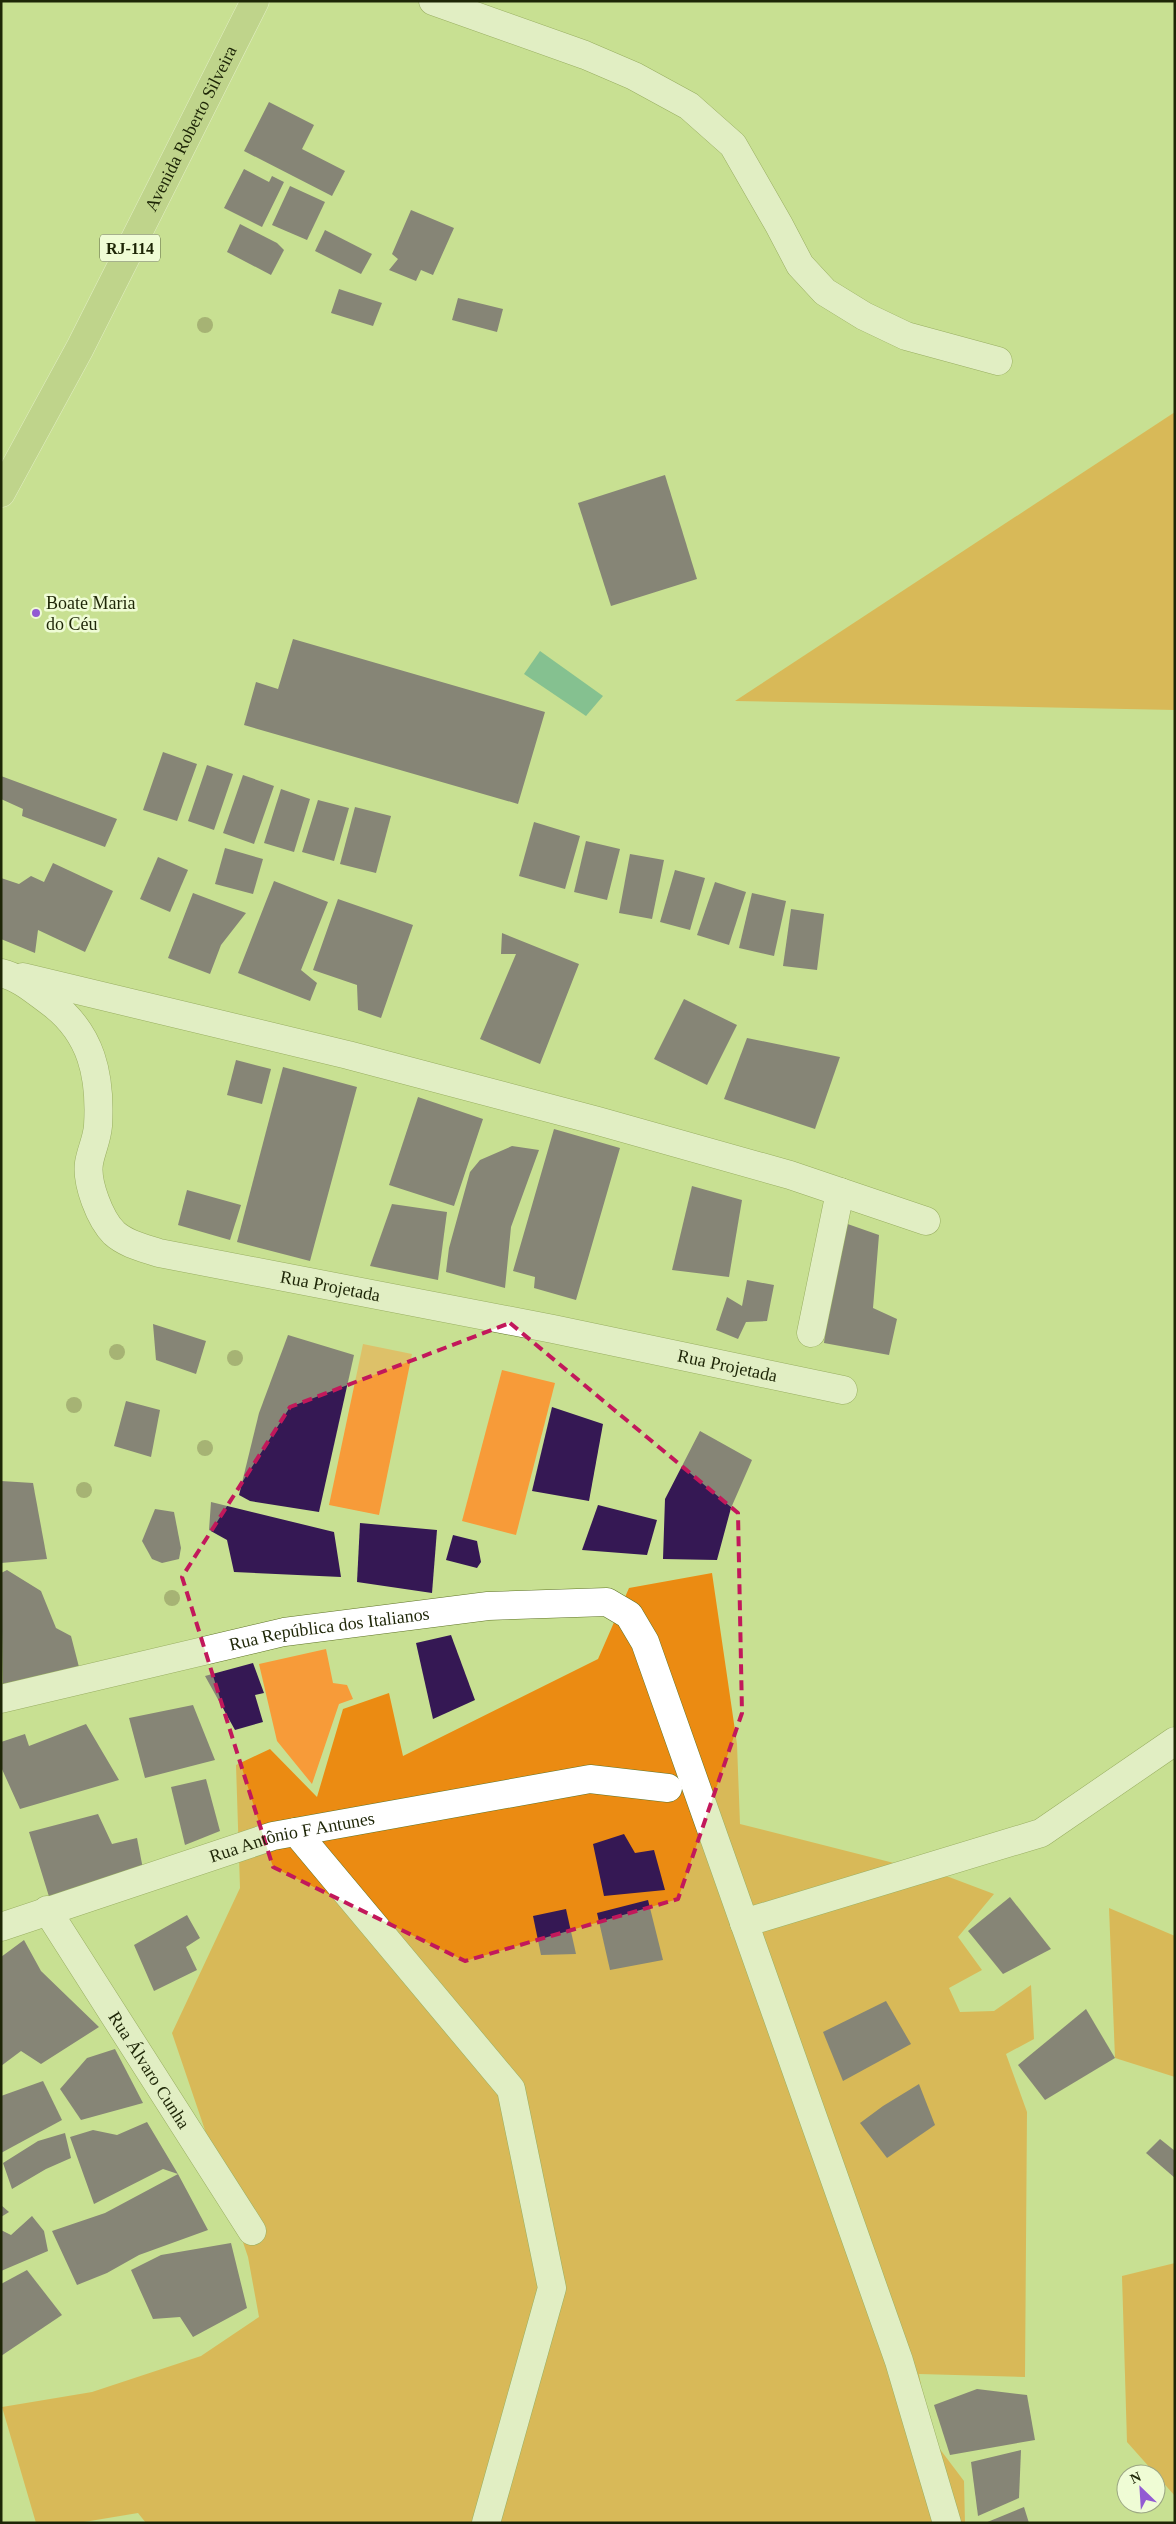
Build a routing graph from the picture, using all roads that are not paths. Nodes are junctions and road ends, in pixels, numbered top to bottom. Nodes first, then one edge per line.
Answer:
1 (255, 1) edge
2 (433, 1) edge
3 (998, 361) dead end
4 (1, 493) edge
5 (7, 974) edge
6 (840, 1192) junction
7 (926, 1221) dead end
8 (811, 1333) dead end
9 (843, 1390) dead end
10 (1, 1699) edge
11 (1175, 1741) edge
12 (668, 1788) dead end
13 (296, 1832) junction
14 (48, 1910) junction
15 (744, 1923) junction
16 (1, 1927) edge
17 (252, 2231) dead end
18 (486, 2523) edge
19 (947, 2523) edge

1 - 4 main road, Avenida Roberto Silveira / RJ-114
2 - 3 street
5 - 6 street, Rua Projetada
5 - 9 street, Rua Projetada
6 - 7 street, Rua Projetada
6 - 8 street
10 - 15 street, Rua República dos Italianos
11 - 15 street
12 - 13 street, Rua Antônio F Antunes
13 - 14 street, Rua Antônio F Antunes
13 - 18 street
14 - 16 street, Rua Antônio F Antunes
14 - 17 street, Rua Álvaro Cunha
15 - 19 street, Rua República dos Italianos

